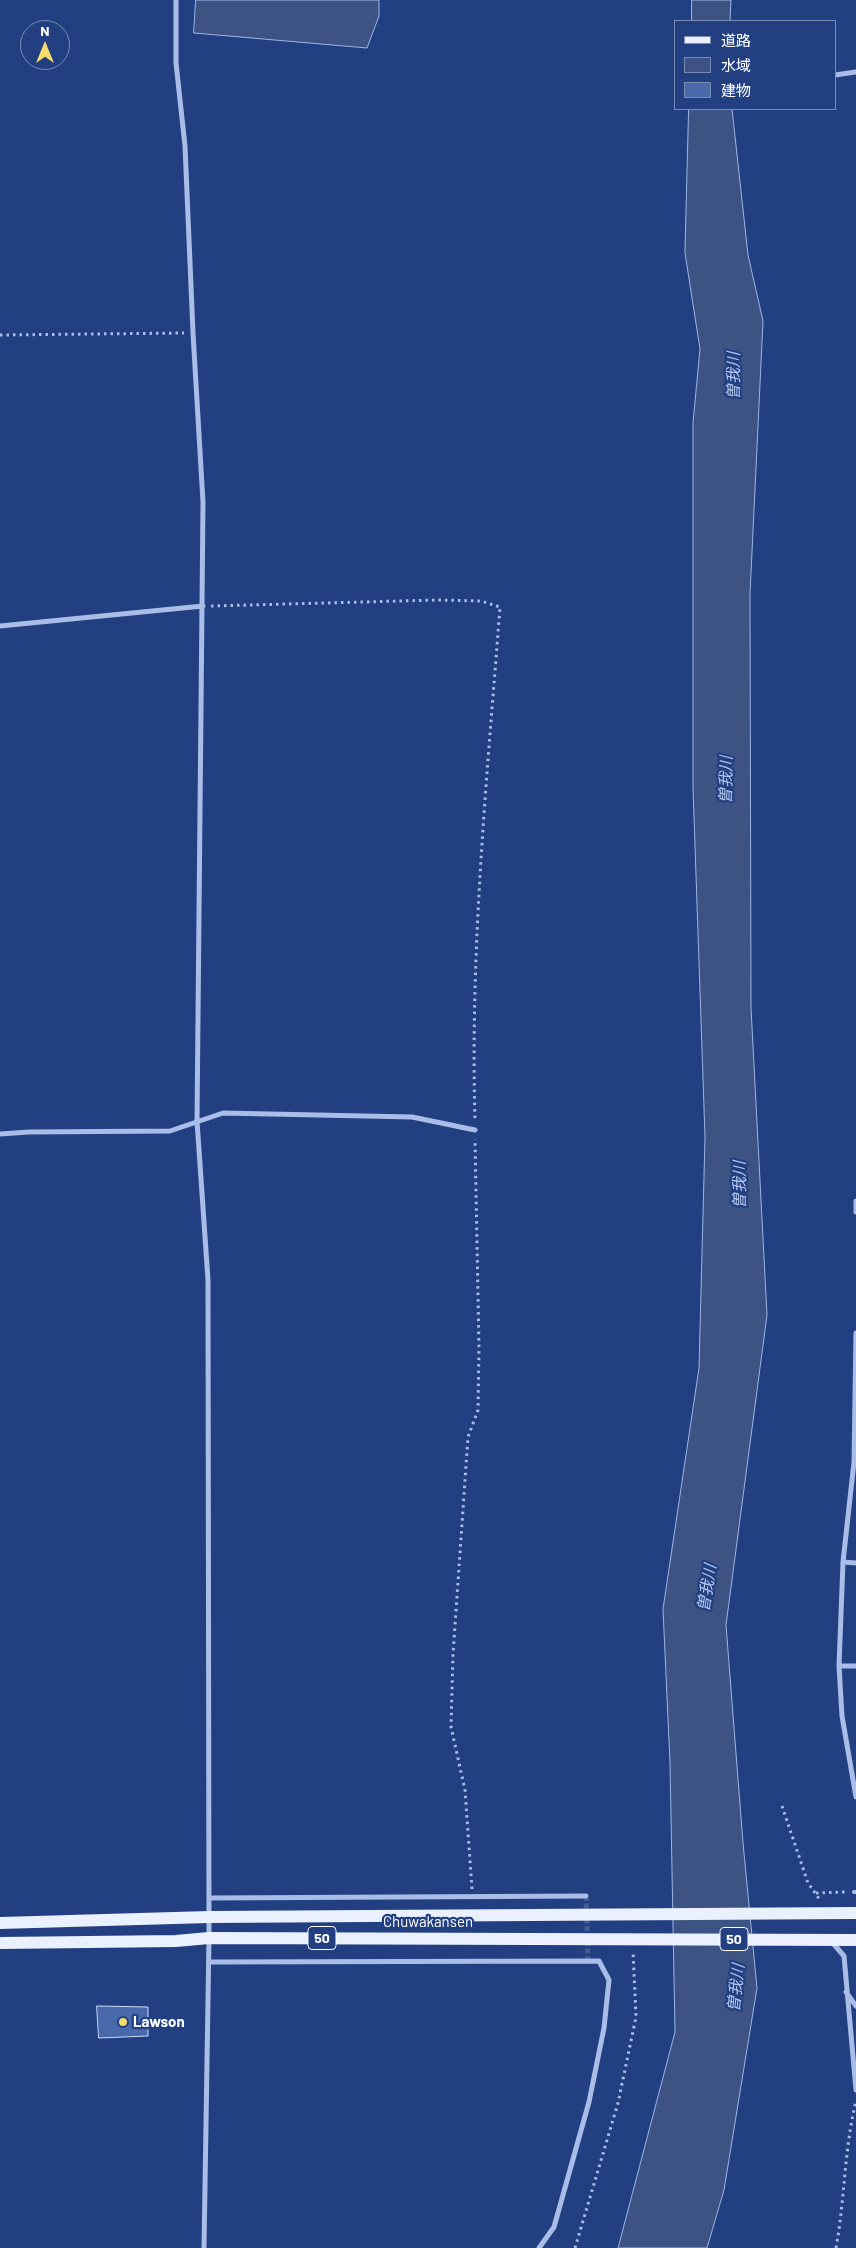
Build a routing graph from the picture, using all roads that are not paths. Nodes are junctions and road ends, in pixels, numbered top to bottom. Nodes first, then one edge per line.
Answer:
1 (176, 0) edge
2 (856, 72) edge
3 (836, 75) edge
4 (203, 606) junction
5 (0, 626) edge
6 (197, 1121) junction
7 (475, 1130) road end
8 (0, 1134) edge
9 (856, 1201) edge
10 (856, 1212) edge
11 (856, 1333) edge
12 (855, 1368) edge
13 (855, 1462) edge
14 (843, 1562) junction
15 (856, 1563) edge
16 (839, 1666) junction
17 (856, 1666) edge
18 (849, 1765) junction
19 (856, 1765) edge
20 (856, 1797) edge
21 (586, 1896) dead end
22 (209, 1898) junction
23 (856, 1913) edge
24 (209, 1918) junction
25 (0, 1923) edge
26 (209, 1938) junction
27 (827, 1940) junction
28 (856, 1940) edge
29 (0, 1943) edge
30 (209, 1962) junction
31 (846, 1992) junction
32 (856, 2006) edge
33 (856, 2090) edge
34 (204, 2248) edge
35 (538, 2248) edge

1 - 4 street
2 - 3 street
4 - 5 street
4 - 6 street
6 - 7 street
6 - 8 street
6 - 22 street
9 - 10 street
11 - 12 street
12 - 13 street
13 - 14 street
14 - 15 street
14 - 16 street
16 - 17 street
16 - 18 street
18 - 19 street
18 - 20 street
21 - 22 street
22 - 24 street
23 - 24 main road, Chuwakansen / 50
24 - 25 main road, Chuwakansen / 50
24 - 26 street
26 - 27 main road, Chuwakansen / 50
26 - 29 main road, Chuwakansen / 50
26 - 30 street
27 - 28 main road, Chuwakansen / 50
27 - 31 street
30 - 34 street
30 - 35 street
31 - 32 street
31 - 33 street

